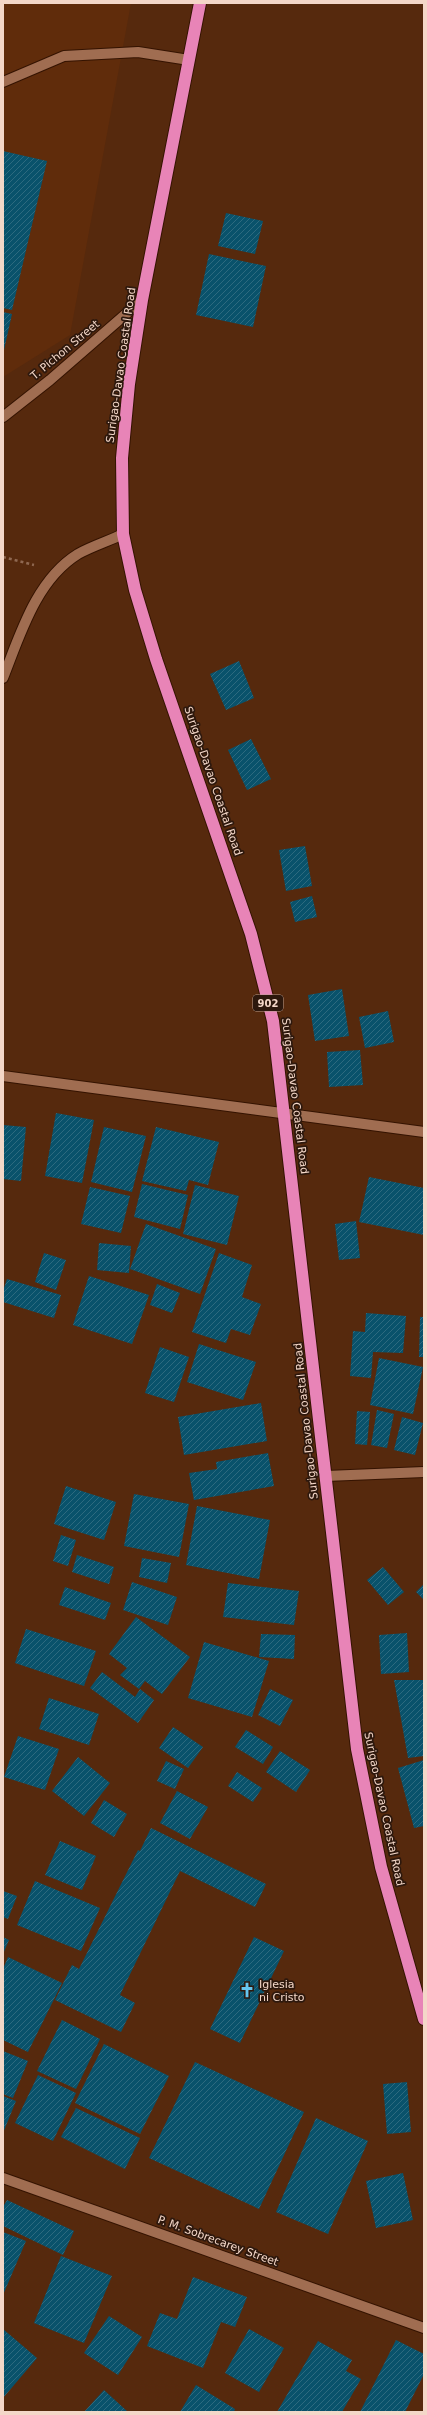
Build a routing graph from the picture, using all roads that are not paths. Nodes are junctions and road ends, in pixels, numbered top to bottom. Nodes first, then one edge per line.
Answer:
1 (200, 3) edge
2 (189, 60) junction
3 (3, 82) edge
4 (142, 300) junction
5 (3, 417) edge
6 (123, 534) junction
7 (3, 678) edge
8 (3, 1076) edge
9 (285, 1115) junction
10 (424, 1132) edge
11 (424, 1472) edge
12 (326, 1476) junction
13 (424, 2018) edge
14 (3, 2178) edge
15 (424, 2328) edge

1 - 2 highway, Surigao-Davao Coastal Road / 902
2 - 3 street
2 - 4 highway, Surigao-Davao Coastal Road / 902
4 - 5 street, T. Pichon Street
4 - 6 highway, Surigao-Davao Coastal Road / 902
6 - 7 street
6 - 9 highway, Surigao-Davao Coastal Road / 902
8 - 9 street
9 - 10 street
9 - 12 highway, Surigao-Davao Coastal Road / 902
11 - 12 street
12 - 13 highway, Surigao-Davao Coastal Road / 902
14 - 15 street, P. M. Sobrecarey Street

